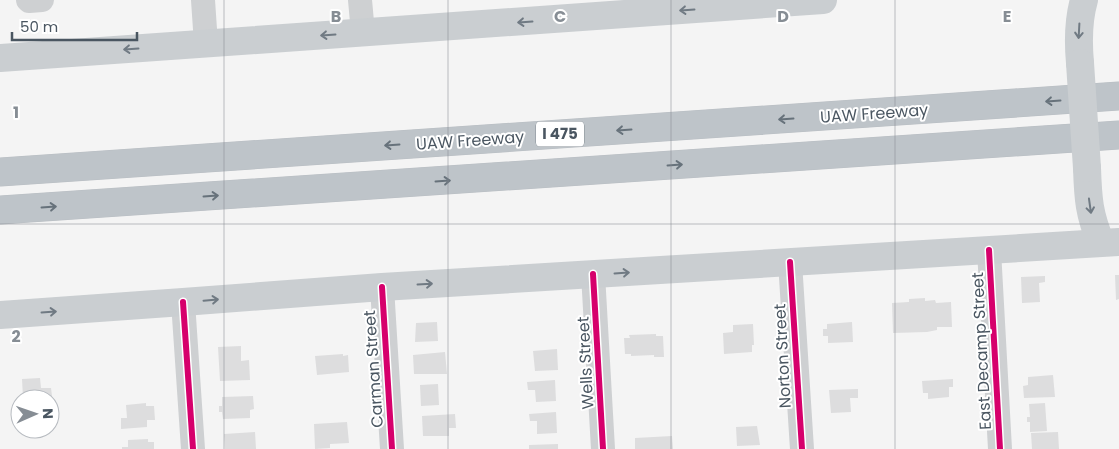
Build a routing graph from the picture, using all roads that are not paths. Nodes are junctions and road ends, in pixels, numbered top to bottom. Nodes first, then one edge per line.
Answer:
1 (28, 0) edge
2 (42, 0) edge
3 (203, 0) edge
4 (360, 0) edge
5 (823, 0) edge
6 (1084, 0) edge
7 (769, 2) edge
8 (570, 9) edge
9 (363, 33) junction
10 (206, 44) junction
11 (0, 58) edge
12 (1119, 96) edge
13 (1119, 136) edge
14 (0, 172) edge
15 (0, 210) edge
16 (1110, 242) edge
17 (989, 250) junction
18 (790, 262) junction
19 (593, 274) junction
20 (382, 286) junction
21 (183, 302) junction
22 (0, 315) edge
23 (193, 449) edge
24 (392, 449) edge
25 (603, 449) edge
26 (802, 449) edge
27 (1000, 449) edge

1 - 2 street
3 - 10 street
4 - 9 street
5 - 7 main road
6 -> 16 main road, bridge
7 -> 8 main road
8 -> 9 main road
9 -> 10 main road
10 -> 11 main road
12 -> 14 highway, UAW Freeway / I 475
15 -> 13 highway
16 - 17 main road
17 - 18 main road
17 - 27 street, East Decamp Street
19 -> 18 main road
18 - 26 street, Norton Street
20 -> 19 main road
19 - 25 street, Wells Street
21 -> 20 main road
20 - 24 street, Carman Street
22 -> 21 main road
21 - 23 street

